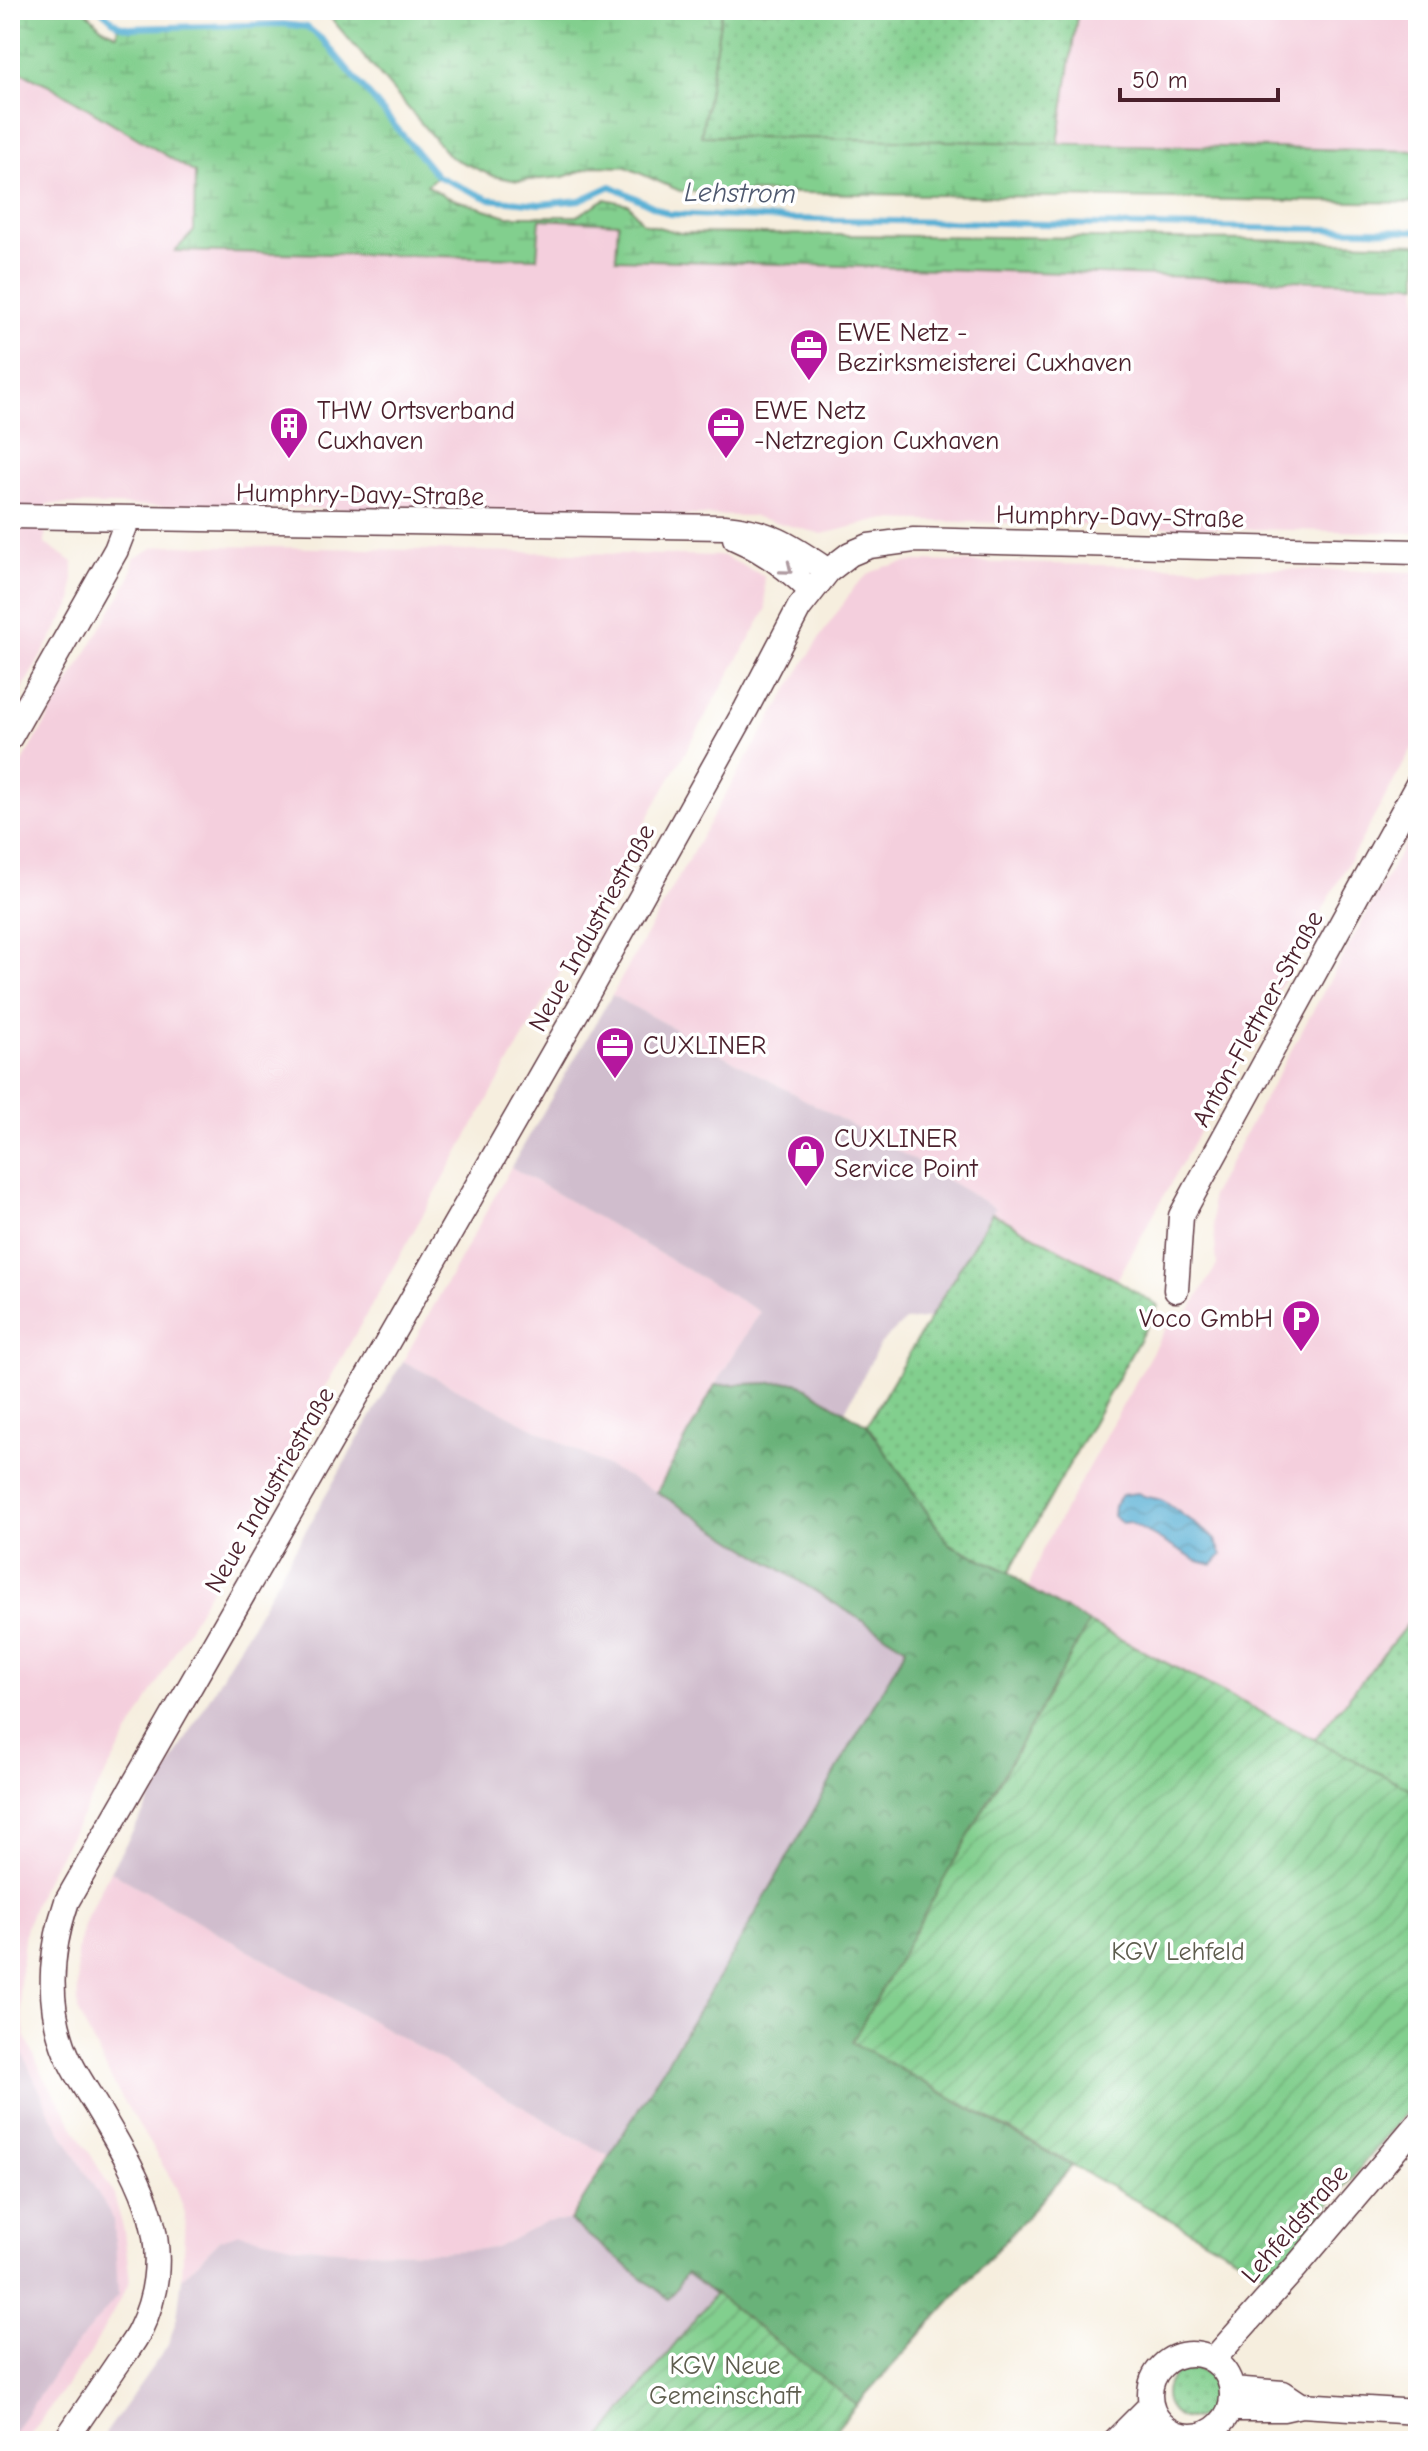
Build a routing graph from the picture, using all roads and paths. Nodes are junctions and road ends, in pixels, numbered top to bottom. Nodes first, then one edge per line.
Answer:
1 (10, 516) edge
2 (128, 519) junction
3 (709, 529) junction
4 (1418, 552) edge
5 (828, 571) junction
6 (811, 591) junction
7 (10, 737) edge
8 (1418, 784) edge
9 (1176, 1290) dead end
10 (1418, 2123) edge
11 (1213, 2360) junction
12 (1231, 2399) junction
13 (1418, 2412) edge
14 (1156, 2413) junction
15 (1198, 2438) edge
16 (65, 2441) edge
17 (1115, 2441) edge
18 (1142, 2441) edge

1 - 2 street, Humphry-Davy-Straße
2 - 3 street, Humphry-Davy-Straße
2 - 7 street
3 - 5 street, Humphry-Davy-Straße
3 -> 6 street, Humphry-Davy-Straße
4 - 5 street, Humphry-Davy-Straße
5 - 6 street, Humphry-Davy-Straße
6 - 16 street, Neue Industriestraße
8 - 9 street, Anton-Flettner-Straße
10 - 11 street, Lehfeldstraße
11 - 12 street
11 - 14 street
12 - 13 street
12 - 15 street
14 - 15 street
14 - 17 street
14 - 18 street

